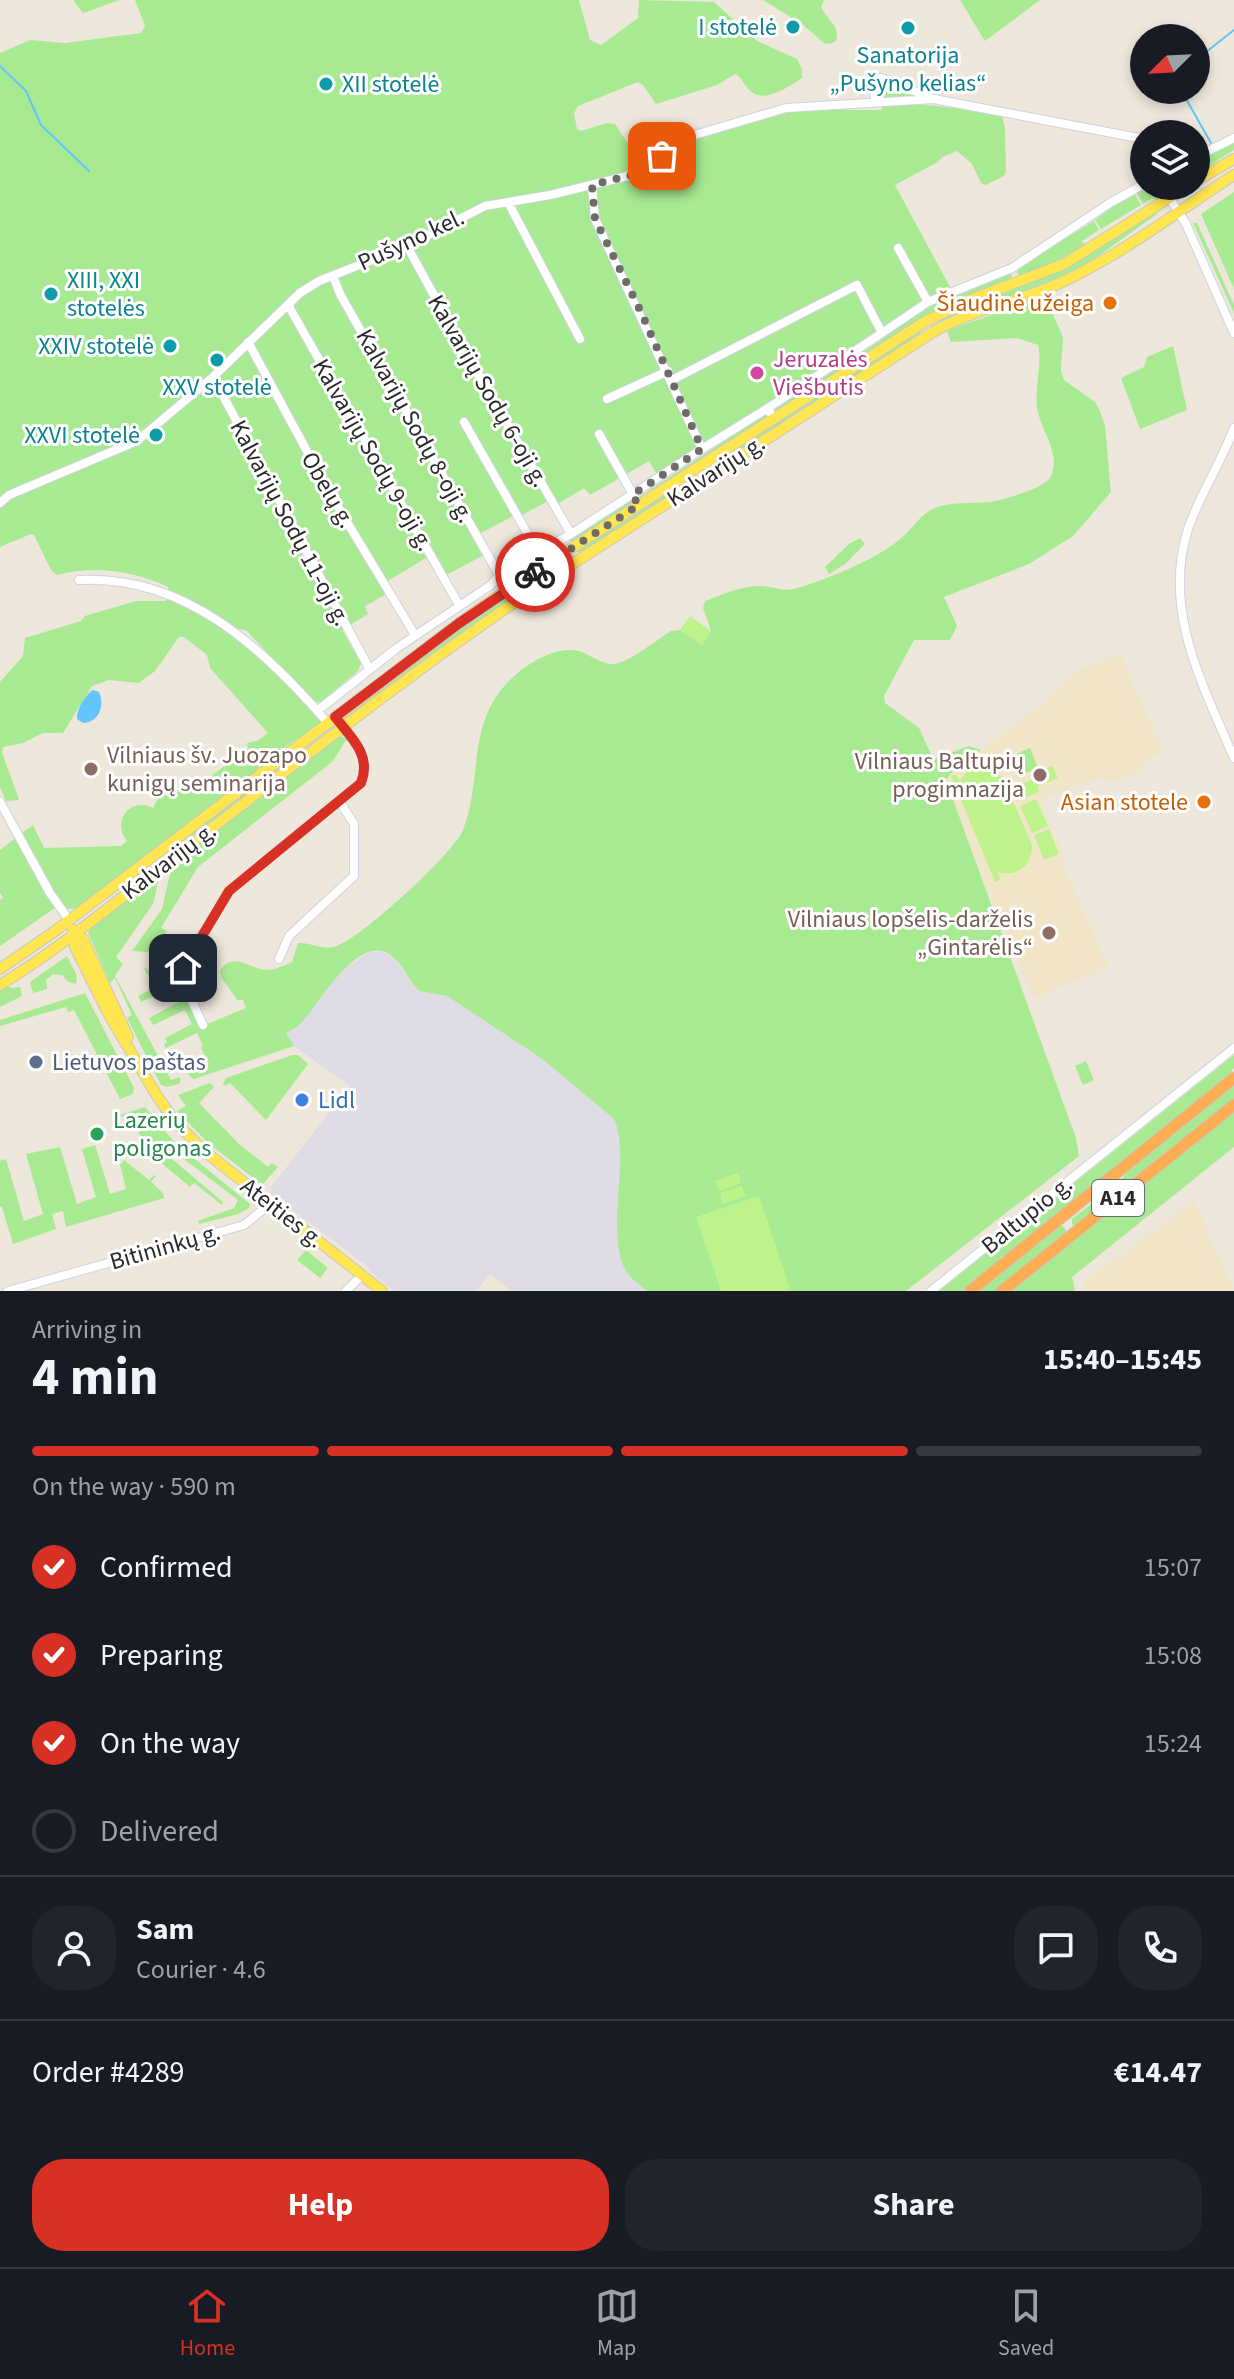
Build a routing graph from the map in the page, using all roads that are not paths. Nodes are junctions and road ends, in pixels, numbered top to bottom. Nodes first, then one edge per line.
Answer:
1 (934, 99) junction
2 (875, 103) junction
3 (1130, 136) edge
4 (1234, 138) edge
5 (1210, 150) edge
6 (1234, 159) edge
7 (1210, 173) edge
8 (1234, 175) edge
9 (592, 185) junction
10 (1130, 192) edge
11 (1164, 200) edge
12 (1171, 200) edge
13 (509, 204) junction
14 (1179, 211) junction
15 (407, 246) junction
16 (898, 248) dead end
17 (1012, 268) junction
18 (333, 276) junction
19 (1017, 283) junction
20 (928, 302) junction
21 (288, 305) junction
22 (926, 321) junction
23 (933, 332) junction
24 (882, 333) junction
25 (1234, 333) edge
26 (580, 339) dead end
27 (248, 342) junction
28 (670, 375) junction
29 (213, 377) junction
30 (607, 399) dead end
31 (770, 413) junction
32 (464, 422) dead end
33 (1234, 428) edge
34 (599, 434) dead end
35 (702, 449) junction
36 (682, 478) junction
37 (689, 489) junction
38 (632, 495) junction
39 (0, 503) edge
40 (639, 505) junction
41 (571, 534) junction
42 (538, 552) junction
43 (499, 575) junction
44 (79, 580) dead end
45 (459, 605) junction
46 (415, 635) junction
47 (369, 668) junction
48 (317, 711) junction
49 (331, 719) junction
50 (342, 726) junction
51 (1234, 758) edge
52 (0, 802) edge
53 (340, 802) junction
54 (69, 920) junction
55 (75, 933) junction
56 (279, 959) dead end
57 (0, 969) edge
58 (0, 985) edge
59 (203, 1025) dead end
60 (1234, 1048) edge
61 (1234, 1078) edge
62 (1234, 1105) edge
63 (270, 1204) junction
64 (1070, 1211) junction
65 (1081, 1228) junction
66 (362, 1275) junction
67 (8, 1291) edge
68 (346, 1291) edge
69 (382, 1291) edge
70 (931, 1291) edge
71 (970, 1291) edge
72 (1002, 1291) edge

1 - 2 street, Pušyno kel.
1 - 2 street, Pušyno kel.
1 - 3 street, Pušyno kel.
2 - 9 street, Pušyno kel.
4 - 5 street
6 - 7 main road
8 - 14 main road, Kalvarijų g.
9 - 13 street, Pušyno kel.
9 - 28 street
10 - 17 street
11 - 19 main road, Kalvarijų g.
12 - 14 street
13 - 15 street, Pušyno kel.
13 - 26 street
14 - 23 main road, Kalvarijų g.
14 - 25 street
15 - 18 street, Pušyno kel.
15 - 41 street, Kalvarijų Sodų 6-oji g.
16 - 20 street
17 - 19 street
17 - 20 street
18 - 21 street, Pušyno kel.
18 - 43 street, Kalvarijų Sodų 8-oji g.
19 - 22 main road, Kalvarijų g.
20 - 24 street
21 - 27 street, Pušyno kel.
21 - 45 street, Kalvarijų Sodų 9-oji g.
22 - 23 main road
22 - 31 main road, Kalvarijų g.
23 - 37 main road, Kalvarijų g.
24 - 28 street
24 - 31 street
27 - 29 street, Pušyno kel.
27 - 46 street, Obelų g.
28 - 30 street
28 - 35 street
29 - 39 street, Pušyno kel.
29 - 47 street, Kalvarijų Sodų 11-oji g.
31 - 35 street
31 - 36 main road, Kalvarijų g.
32 - 42 street
33 - 51 street
34 - 38 street
35 - 38 street
36 - 37 main road
36 - 40 main road, Kalvarijų g.
37 - 50 main road, Kalvarijų g.
38 - 40 street
38 - 41 street
40 - 49 main road, Kalvarijų g.
41 - 42 street
42 - 43 street
43 - 45 street
44 - 48 street
45 - 46 street
46 - 47 street
47 - 48 street
48 - 49 street
49 - 50 main road
49 - 54 main road, Kalvarijų g.
50 - 53 street
50 - 55 main road, Kalvarijų g.
52 - 54 street
53 - 56 street
53 - 59 street
54 - 55 main road, Ateities g.
54 - 57 main road, Kalvarijų g.
55 - 58 main road, Kalvarijų g.
55 - 63 main road, Ateities g.
60 - 70 street, Baltupio g.
61 - 64 highway, A14
62 - 65 highway, A14
63 - 66 main road, Ateities g.
63 - 67 street, Bitininkų g.
64 - 65 highway
64 - 71 highway, A14
65 - 72 highway, A14
66 - 68 street
66 - 69 main road, Ateities g.

